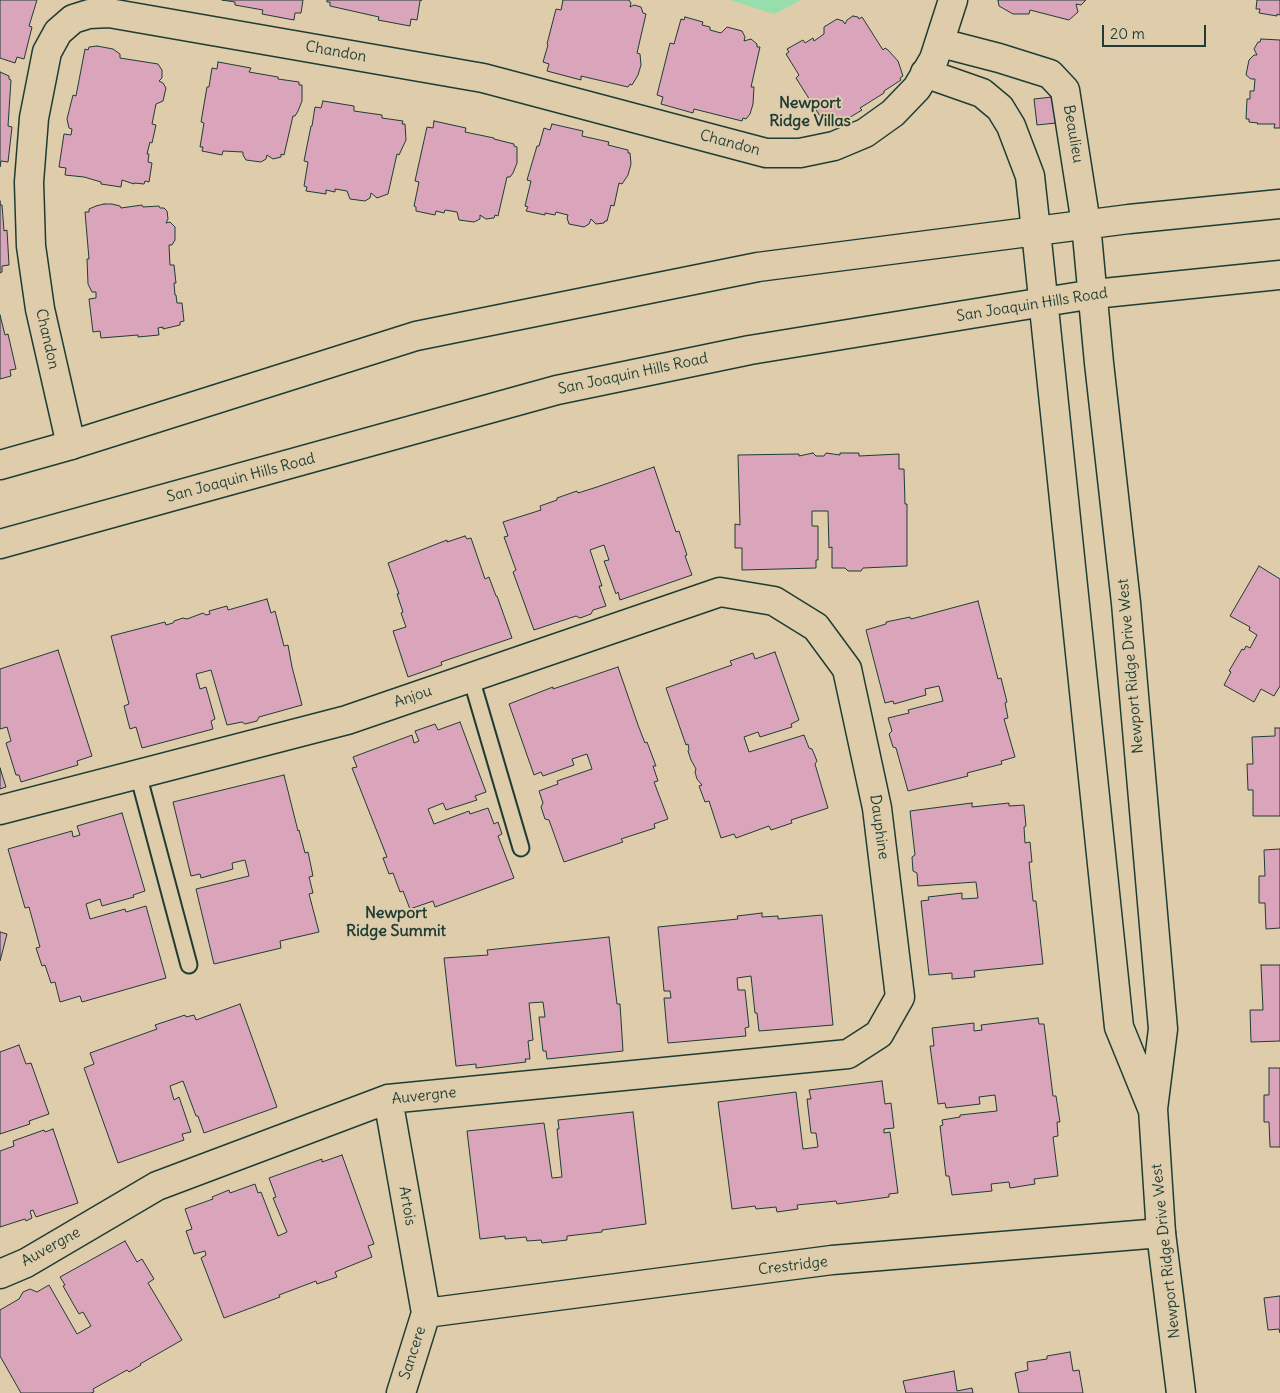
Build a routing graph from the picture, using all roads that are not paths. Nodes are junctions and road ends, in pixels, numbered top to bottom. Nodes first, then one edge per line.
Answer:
1 (953, 0) edge
2 (940, 43) junction
3 (925, 73) junction
4 (1280, 204) edge
5 (1086, 224) junction
6 (1036, 231) junction
7 (1280, 275) edge
8 (1094, 294) junction
9 (1044, 302) junction
10 (71, 445) junction
11 (0, 465) edge
12 (0, 544) edge
13 (816, 626) joint
14 (471, 678) junction
15 (138, 774) junction
16 (0, 810) edge
17 (521, 848) dead end
18 (189, 965) dead end
19 (878, 1034) joint
20 (388, 1099) junction
21 (1153, 1109) junction
22 (1161, 1233) junction
23 (0, 1274) edge
24 (426, 1312) junction
25 (401, 1393) edge
26 (1181, 1393) edge

1 - 2 street, Chandon
2 - 3 street, Chandon
2 - 5 street, Beaulieu
3 - 6 street
3 - 10 street, Chandon
4 - 5 street
5 - 6 street
5 - 8 street, Newport Ridge Drive West
6 - 9 street, Newport Ridge Drive West
6 - 10 street
7 - 8 street, San Joaquin Hills Road
8 - 9 street, San Joaquin Hills Road
8 - 21 street, Newport Ridge Drive West
9 - 12 street, San Joaquin Hills Road
9 - 21 street, Newport Ridge Drive West
10 - 11 street
13 - 14 street, Anjou
13 - 19 street, Dauphine
14 - 15 street, Anjou
14 - 17 lane
15 - 16 street, Anjou
15 - 18 lane
19 - 20 street, Auvergne
20 - 23 street, Auvergne
20 - 24 street, Artois
21 - 22 street, Newport Ridge Drive West
22 - 24 street, Crestridge
22 - 26 street, Newport Ridge Drive West
24 - 25 street, Sancere

